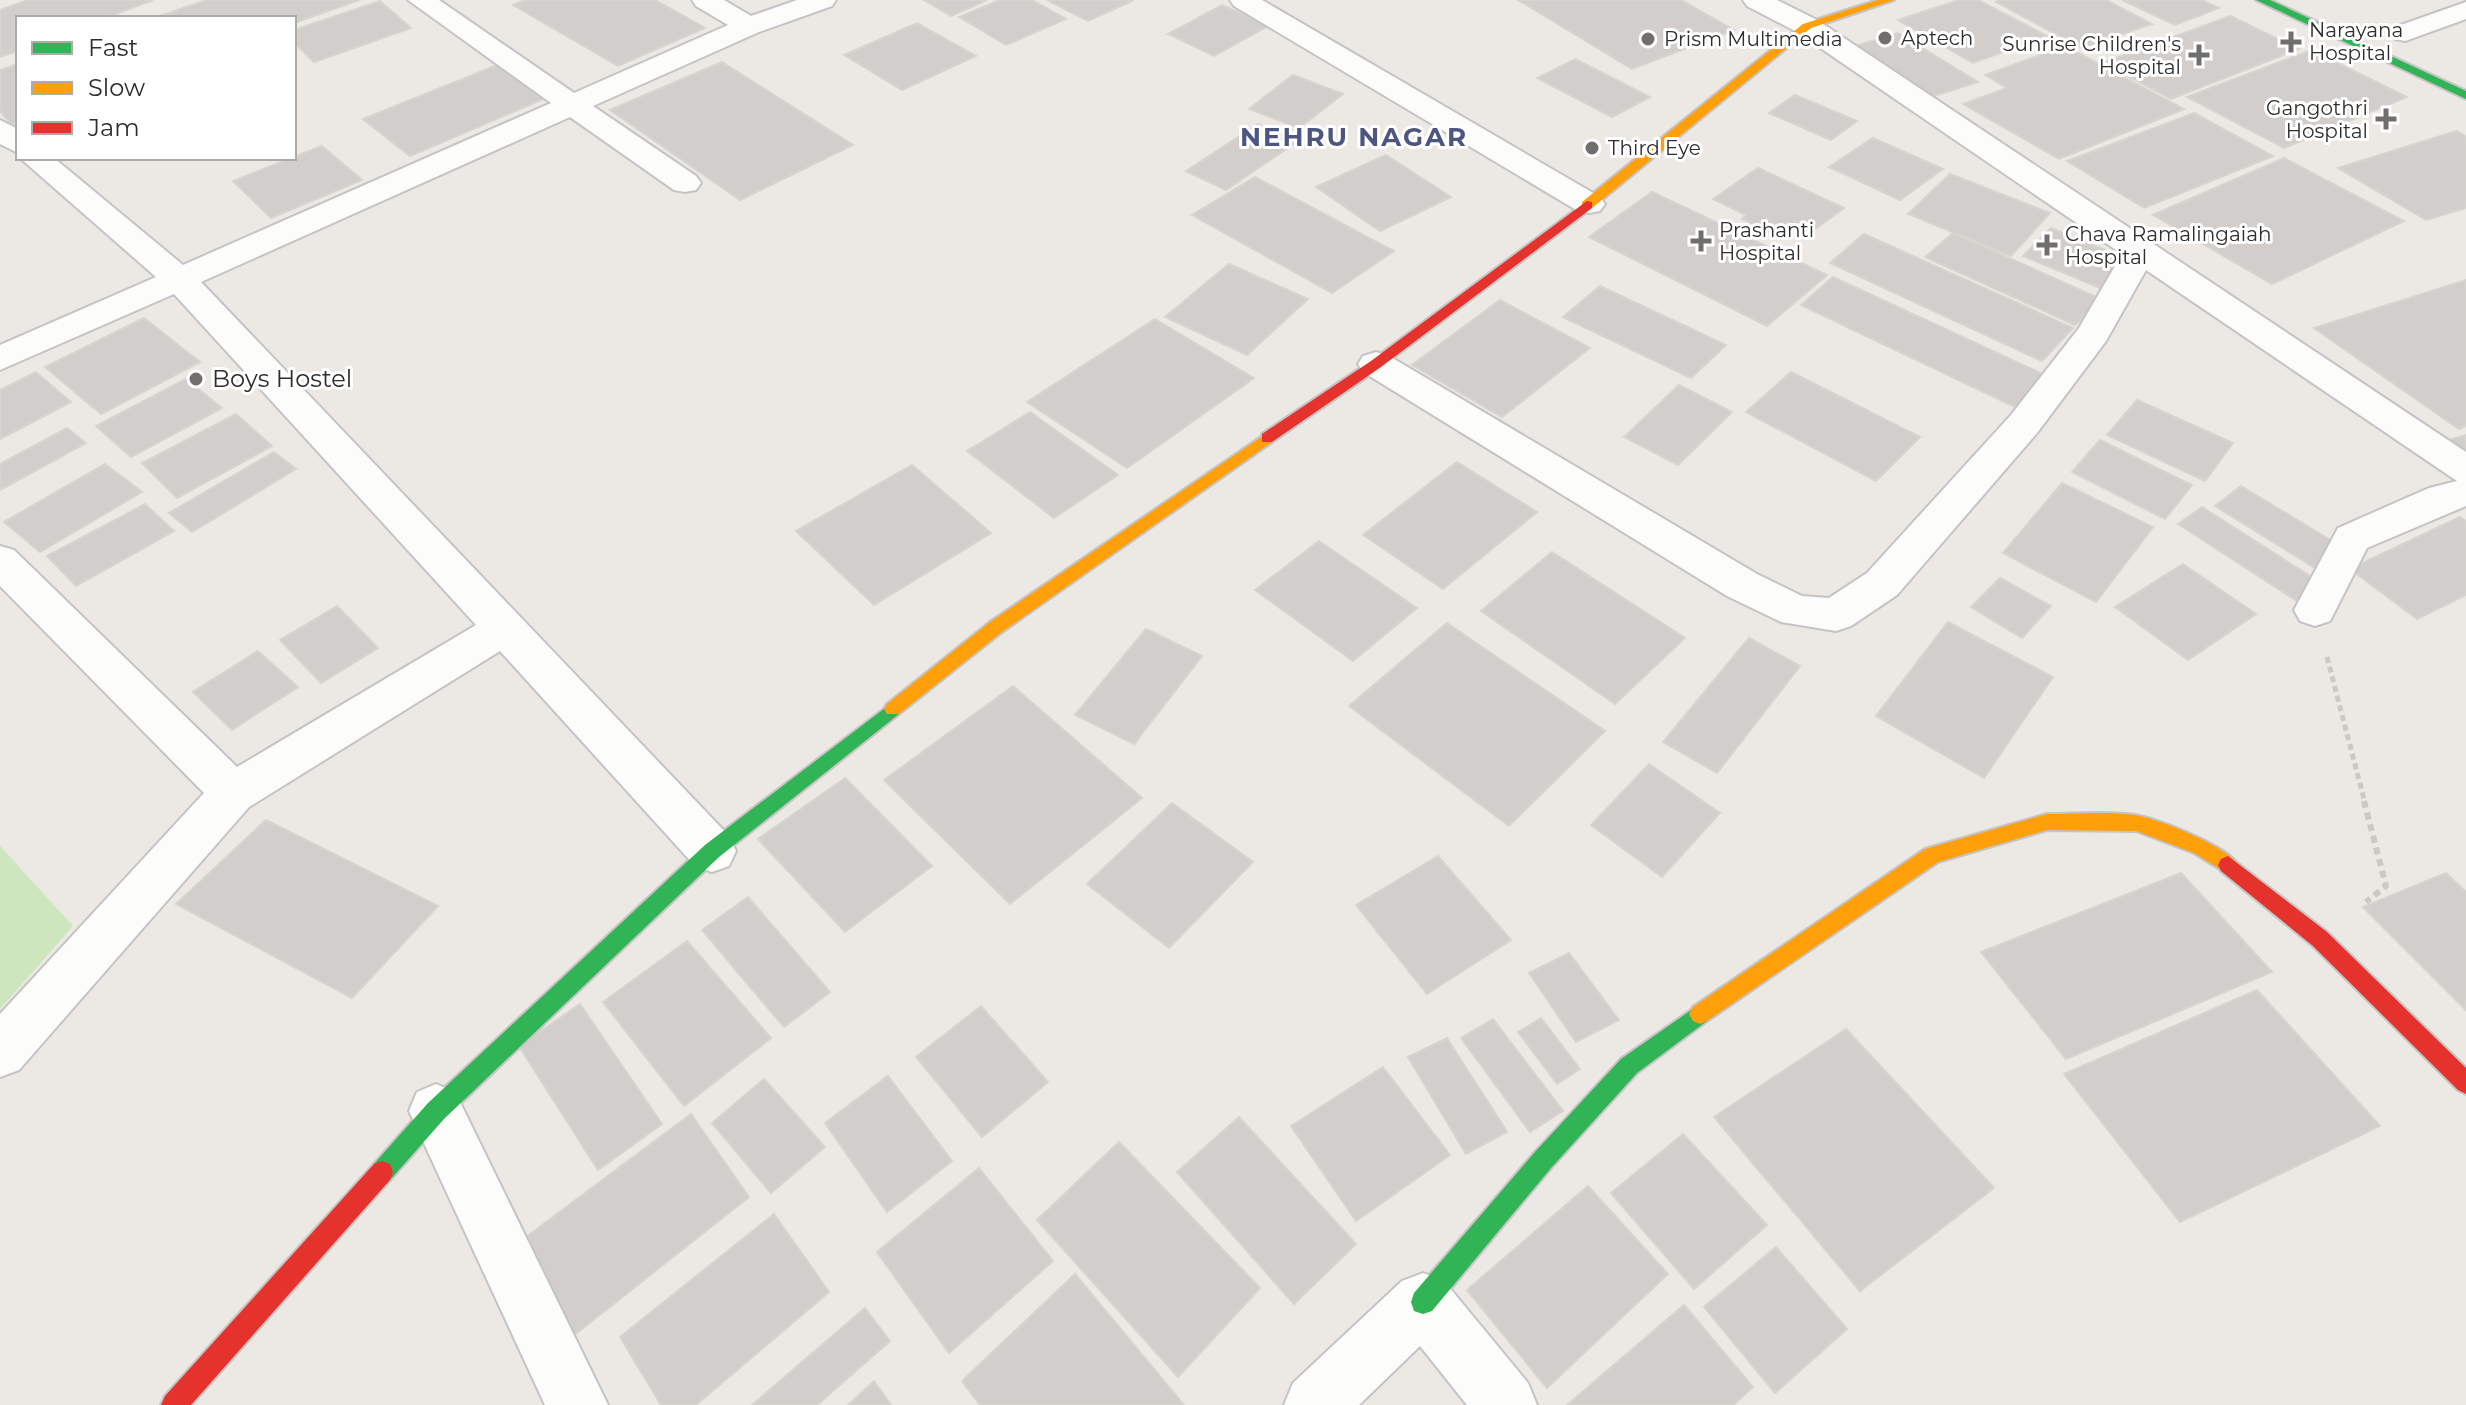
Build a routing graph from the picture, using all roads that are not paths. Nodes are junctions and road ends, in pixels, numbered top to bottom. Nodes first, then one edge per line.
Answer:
1 (421, 0) edge
2 (705, 0) edge
3 (823, 0) edge
4 (1243, 0) edge
5 (1756, 0) edge
6 (1889, 0) edge
7 (2261, 0) edge
8 (2466, 10) edge
9 (749, 26) junction
10 (1807, 26) junction
11 (2409, 35) dead end
12 (2466, 95) edge
13 (571, 104) junction
14 (0, 129) edge
15 (16, 142) edge
16 (37, 160) edge
17 (685, 183) dead end
18 (1589, 204) junction
19 (2140, 251) junction
20 (178, 278) junction
21 (0, 359) edge
22 (1376, 364) junction
23 (2466, 470) edge
24 (2466, 492) edge
25 (1, 564) edge
26 (2315, 610) road end
27 (503, 629) junction
28 (233, 793) junction
29 (712, 851) junction
30 (0, 1052) edge
31 (2466, 1083) edge
32 (436, 1111) junction
33 (1423, 1302) junction
34 (174, 1405) edge
35 (577, 1405) edge
36 (1315, 1405) edge
37 (1506, 1405) edge

1 - 13 street
2 - 9 street
3 - 9 street
4 - 18 street
5 - 10 street
6 - 10 street
7 - 12 street
8 - 11 street
9 - 13 street
10 - 18 street
10 - 19 street
13 - 17 street
13 - 20 street
14 - 15 street
16 - 20 street
18 - 22 street
19 - 22 street
19 - 23 street
20 - 21 street
20 - 27 street
22 - 29 street
24 - 26 street
25 - 28 street
27 - 28 street
27 - 29 street
28 - 30 street
29 - 32 street
31 - 33 street
32 - 34 street
32 - 35 street
33 - 36 street
33 - 37 street

